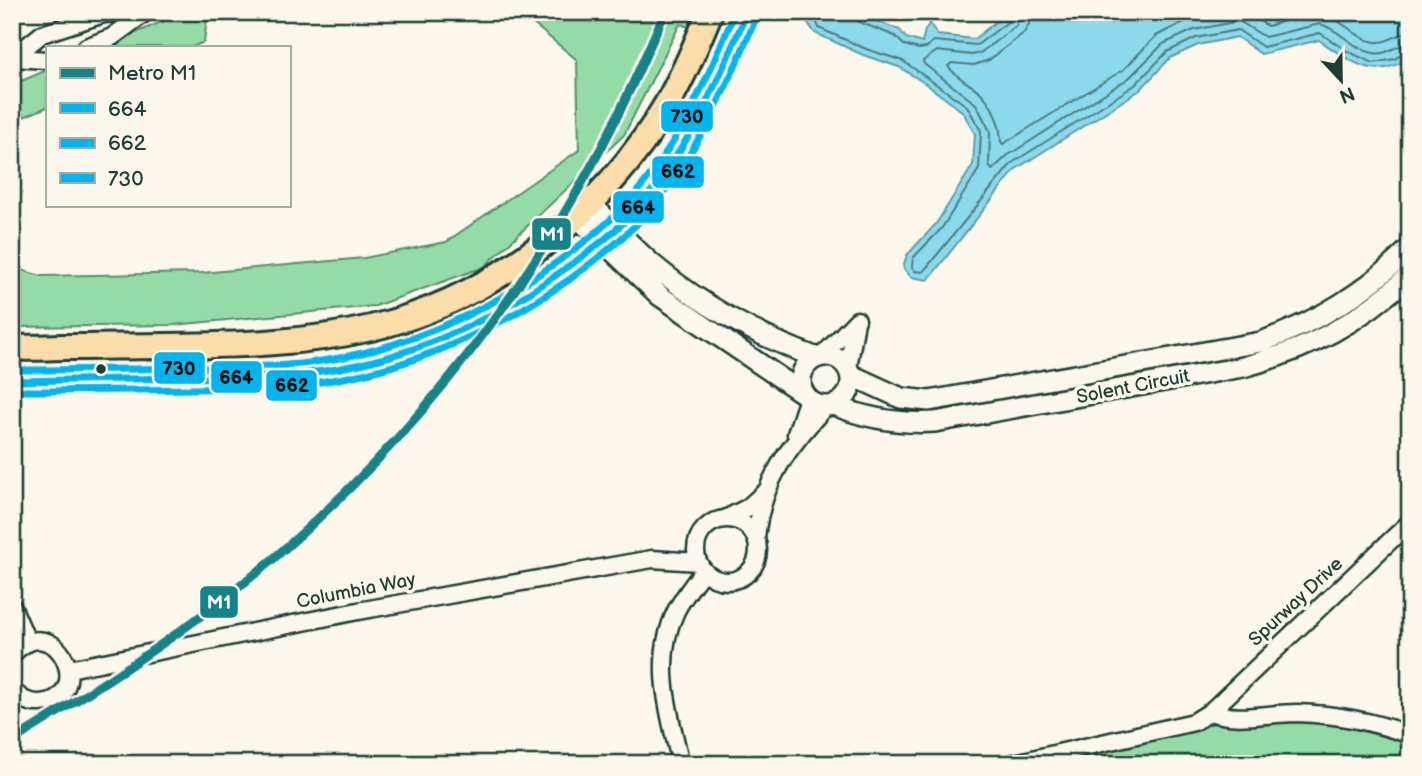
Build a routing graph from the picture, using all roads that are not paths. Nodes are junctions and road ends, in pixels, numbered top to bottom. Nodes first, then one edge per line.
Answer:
1 (139, 12) edge
2 (146, 12) edge
3 (710, 12) edge
4 (747, 12) edge
5 (89, 46) edge
6 (13, 58) edge
7 (46, 60) edge
8 (584, 210) junction
9 (609, 235) junction
10 (1410, 248) edge
11 (1410, 275) edge
12 (12, 347) edge
13 (818, 357) junction
14 (850, 371) junction
15 (12, 380) edge
16 (806, 396) junction
17 (830, 405) junction
18 (793, 443) junction
19 (764, 493) junction
20 (725, 519) junction
21 (1410, 523) edge
22 (756, 538) junction
23 (696, 543) junction
24 (652, 559) junction
25 (700, 566) junction
26 (12, 606) edge
27 (28, 643) junction
28 (12, 654) edge
29 (69, 669) junction
30 (12, 689) edge
31 (1210, 712) junction
32 (1410, 735) edge
33 (681, 764) edge
34 (1010, 764) edge

1 - 6 street
2 - 5 street
3 - 8 main road
4 - 9 main road
6 - 7 street
8 - 9 street
8 - 12 main road
9 - 13 street
9 - 15 main road
9 - 16 street
10 - 14 street, Solent Circuit
11 - 17 street, Solent Circuit
13 - 14 street
13 - 14 street
13 - 16 street
14 - 17 street
16 - 17 street
16 - 18 street
17 - 18 street
18 - 19 street
19 - 20 street
19 - 22 street
20 - 22 street
20 - 23 street
21 - 31 street, Spurway Drive
22 - 25 street
23 - 24 street, Columbia Way
23 - 25 street
24 - 25 street, Columbia Way
24 - 29 street, Columbia Way
25 - 33 street
26 - 27 street
27 - 28 street
27 - 29 street
29 - 30 street
31 - 32 street
31 - 34 street, Spurway Drive

